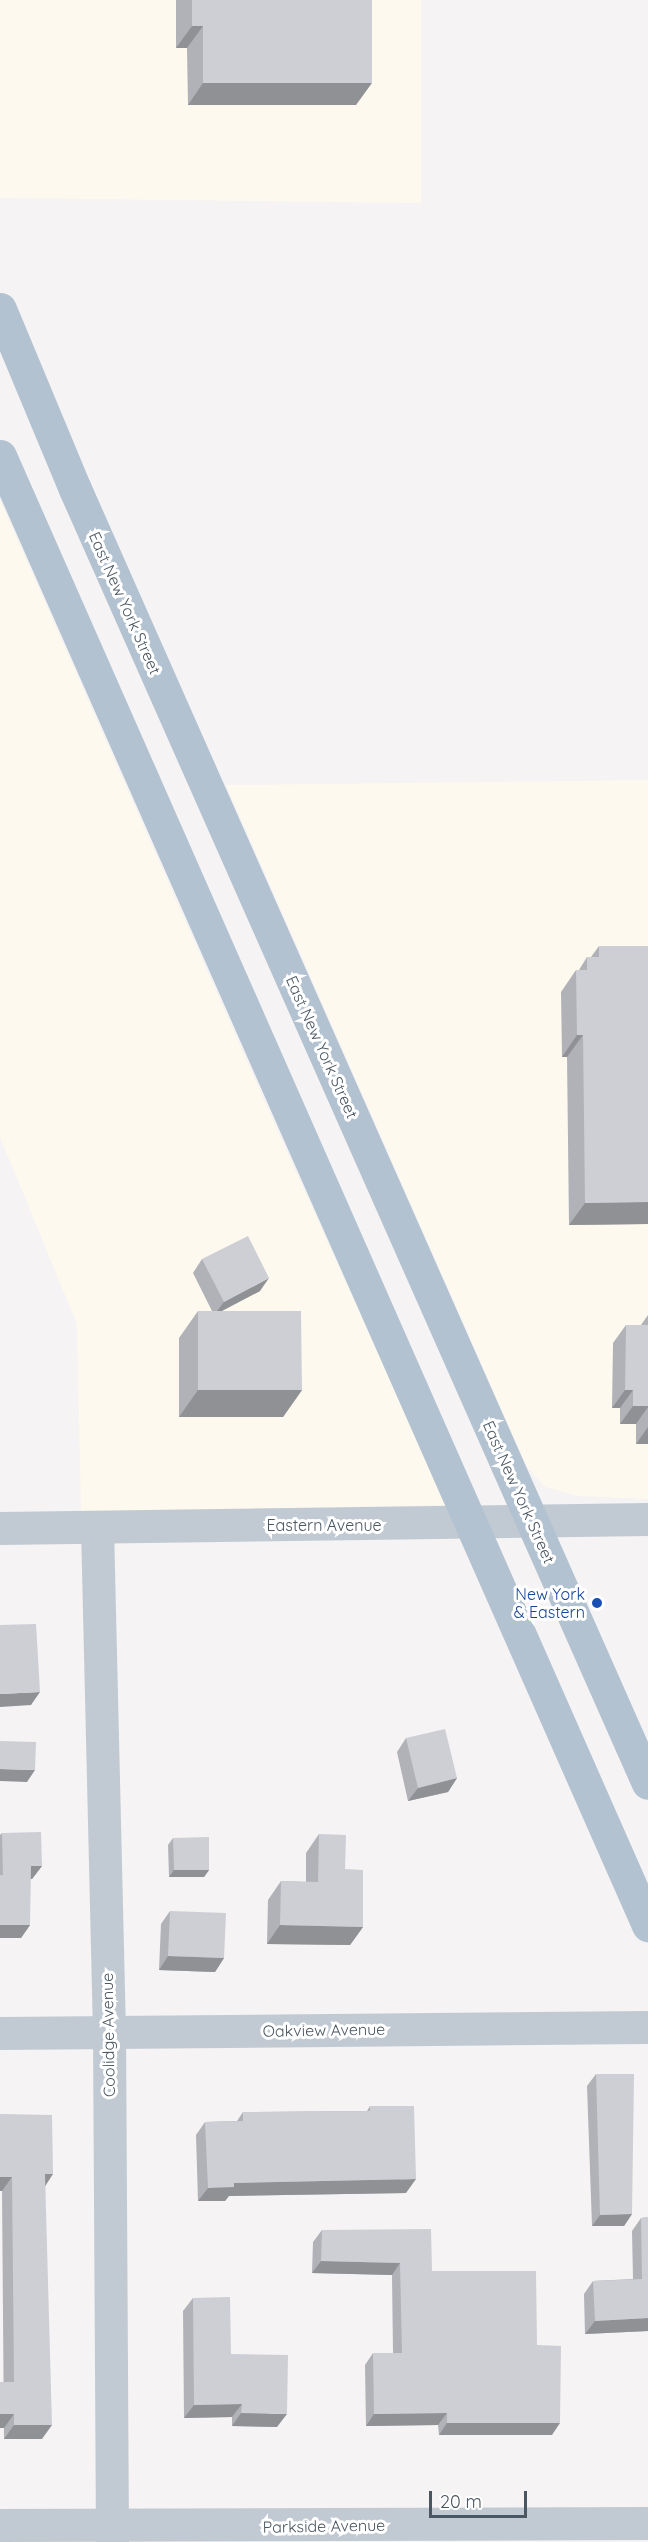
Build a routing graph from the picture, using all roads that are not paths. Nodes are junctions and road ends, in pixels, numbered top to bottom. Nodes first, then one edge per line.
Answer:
1 (0, 309) edge
2 (0, 456) edge
3 (648, 1519) edge
4 (533, 1522) junction
5 (471, 1523) junction
6 (97, 1527) junction
7 (0, 1528) edge
8 (648, 1783) edge
9 (648, 1925) edge
10 (648, 2027) edge
11 (109, 2032) junction
12 (0, 2033) edge
13 (648, 2523) edge
14 (0, 2525) edge
15 (111, 2535) edge

1 - 4 main road, East New York Street
2 - 5 main road
3 - 4 street, Eastern Avenue
4 - 5 street, Eastern Avenue
4 - 8 main road, East New York Street
5 - 6 street, Eastern Avenue
5 - 9 main road
6 - 7 street, Eastern Avenue
6 - 11 street, Coolidge Avenue
10 - 11 street, Oakview Avenue
11 - 12 street, Oakview Avenue
11 - 15 street, Coolidge Avenue
13 - 15 street, Parkside Avenue
14 - 15 street, Parkside Avenue

